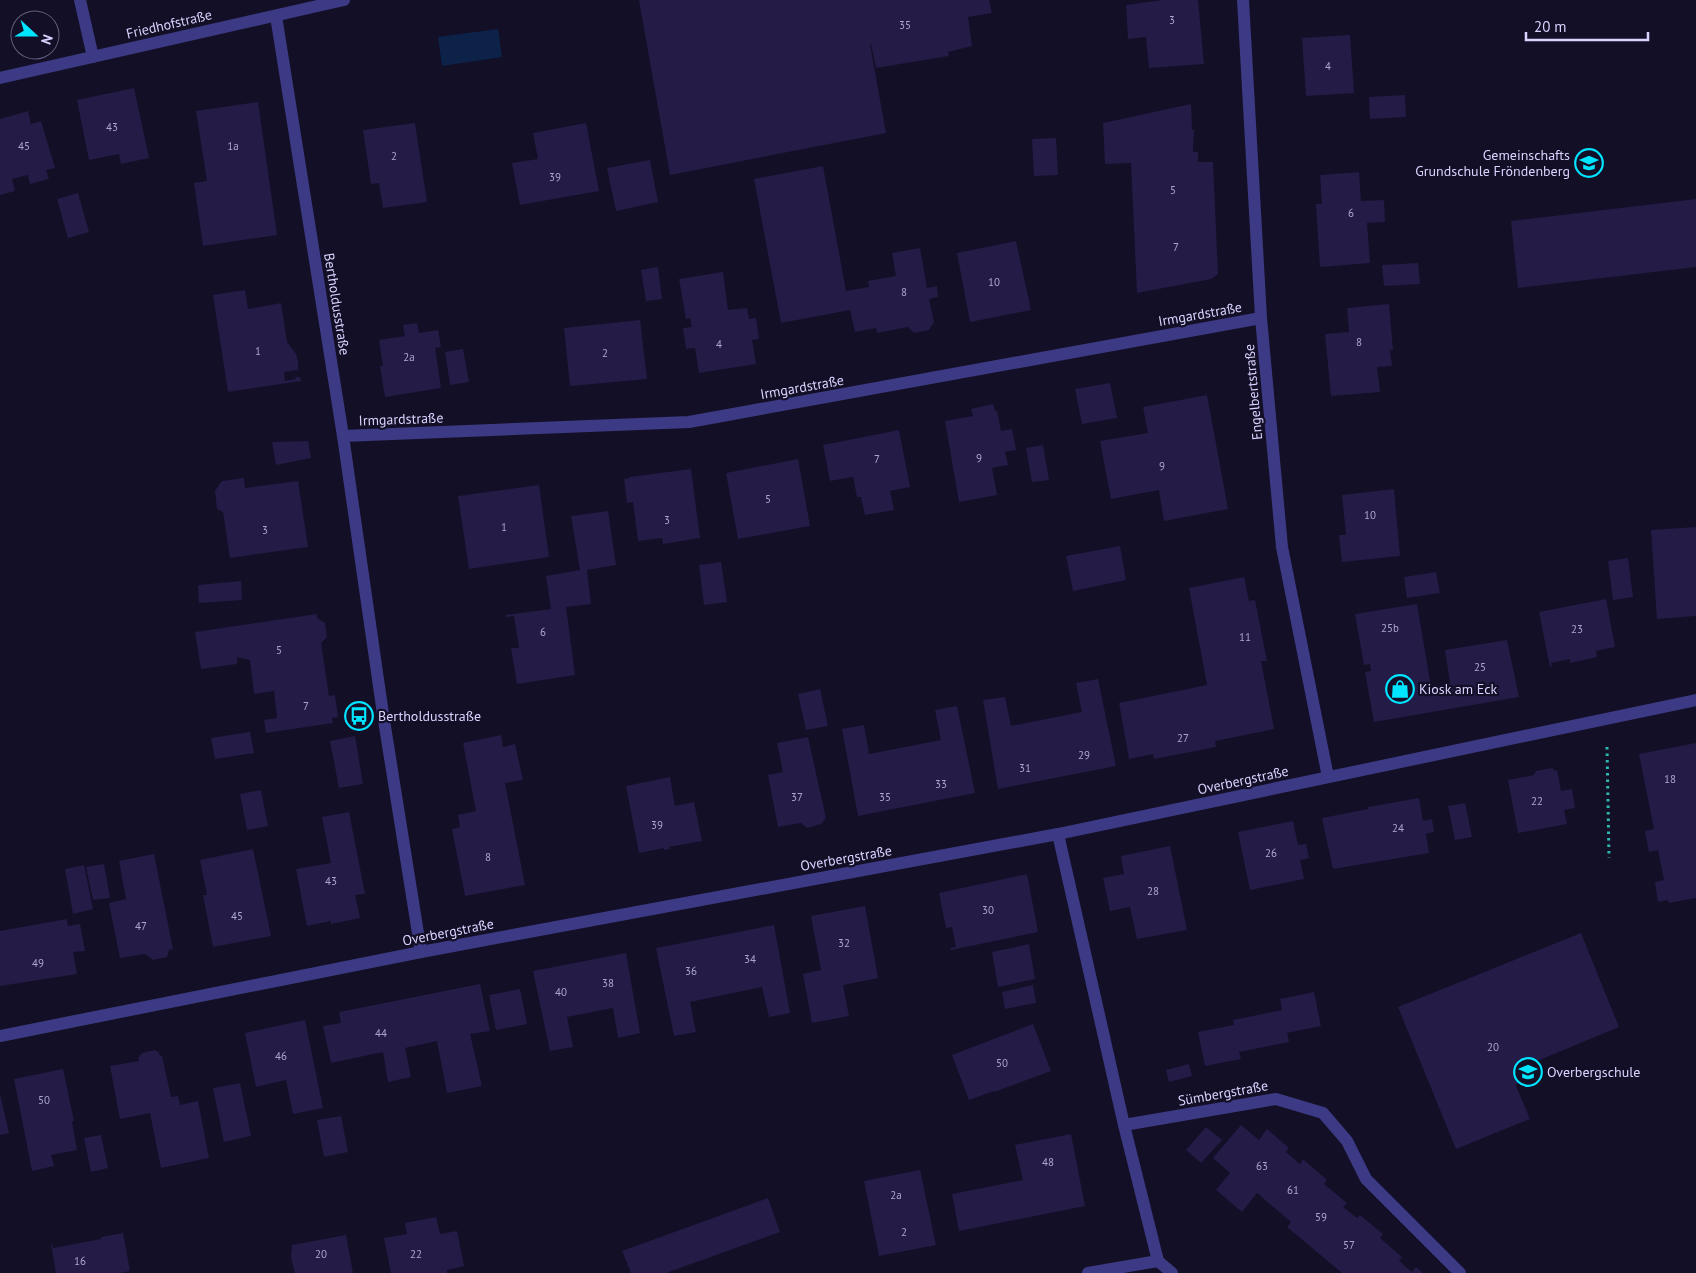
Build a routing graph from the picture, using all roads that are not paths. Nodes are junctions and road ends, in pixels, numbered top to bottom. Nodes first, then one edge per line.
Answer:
1 (80, 0) edge
2 (344, 0) edge
3 (1243, 0) edge
4 (276, 16) junction
5 (93, 57) junction
6 (0, 78) edge
7 (1261, 318) junction
8 (343, 436) junction
9 (1696, 700) edge
10 (1328, 777) junction
11 (1058, 834) junction
12 (421, 952) junction
13 (0, 1036) edge
14 (1124, 1125) junction
15 (1158, 1261) junction
16 (1088, 1273) edge
17 (1172, 1273) edge
18 (1460, 1273) edge

1 - 5 street
2 - 4 street, Friedhofstraße
3 - 7 street, Engelbertstraße
4 - 5 street, Friedhofstraße
4 - 8 street, Bertholdusstraße
5 - 6 street, Friedhofstraße
7 - 8 street, Irmgardstraße
7 - 10 street, Engelbertstraße
8 - 12 street, Bertholdusstraße
9 - 10 street, Overbergstraße
10 - 11 street, Overbergstraße
11 - 12 street, Overbergstraße
11 - 14 street
12 - 13 street, Overbergstraße
14 - 15 street
14 - 18 street, Sümbergstraße
15 - 16 street
15 - 17 street

